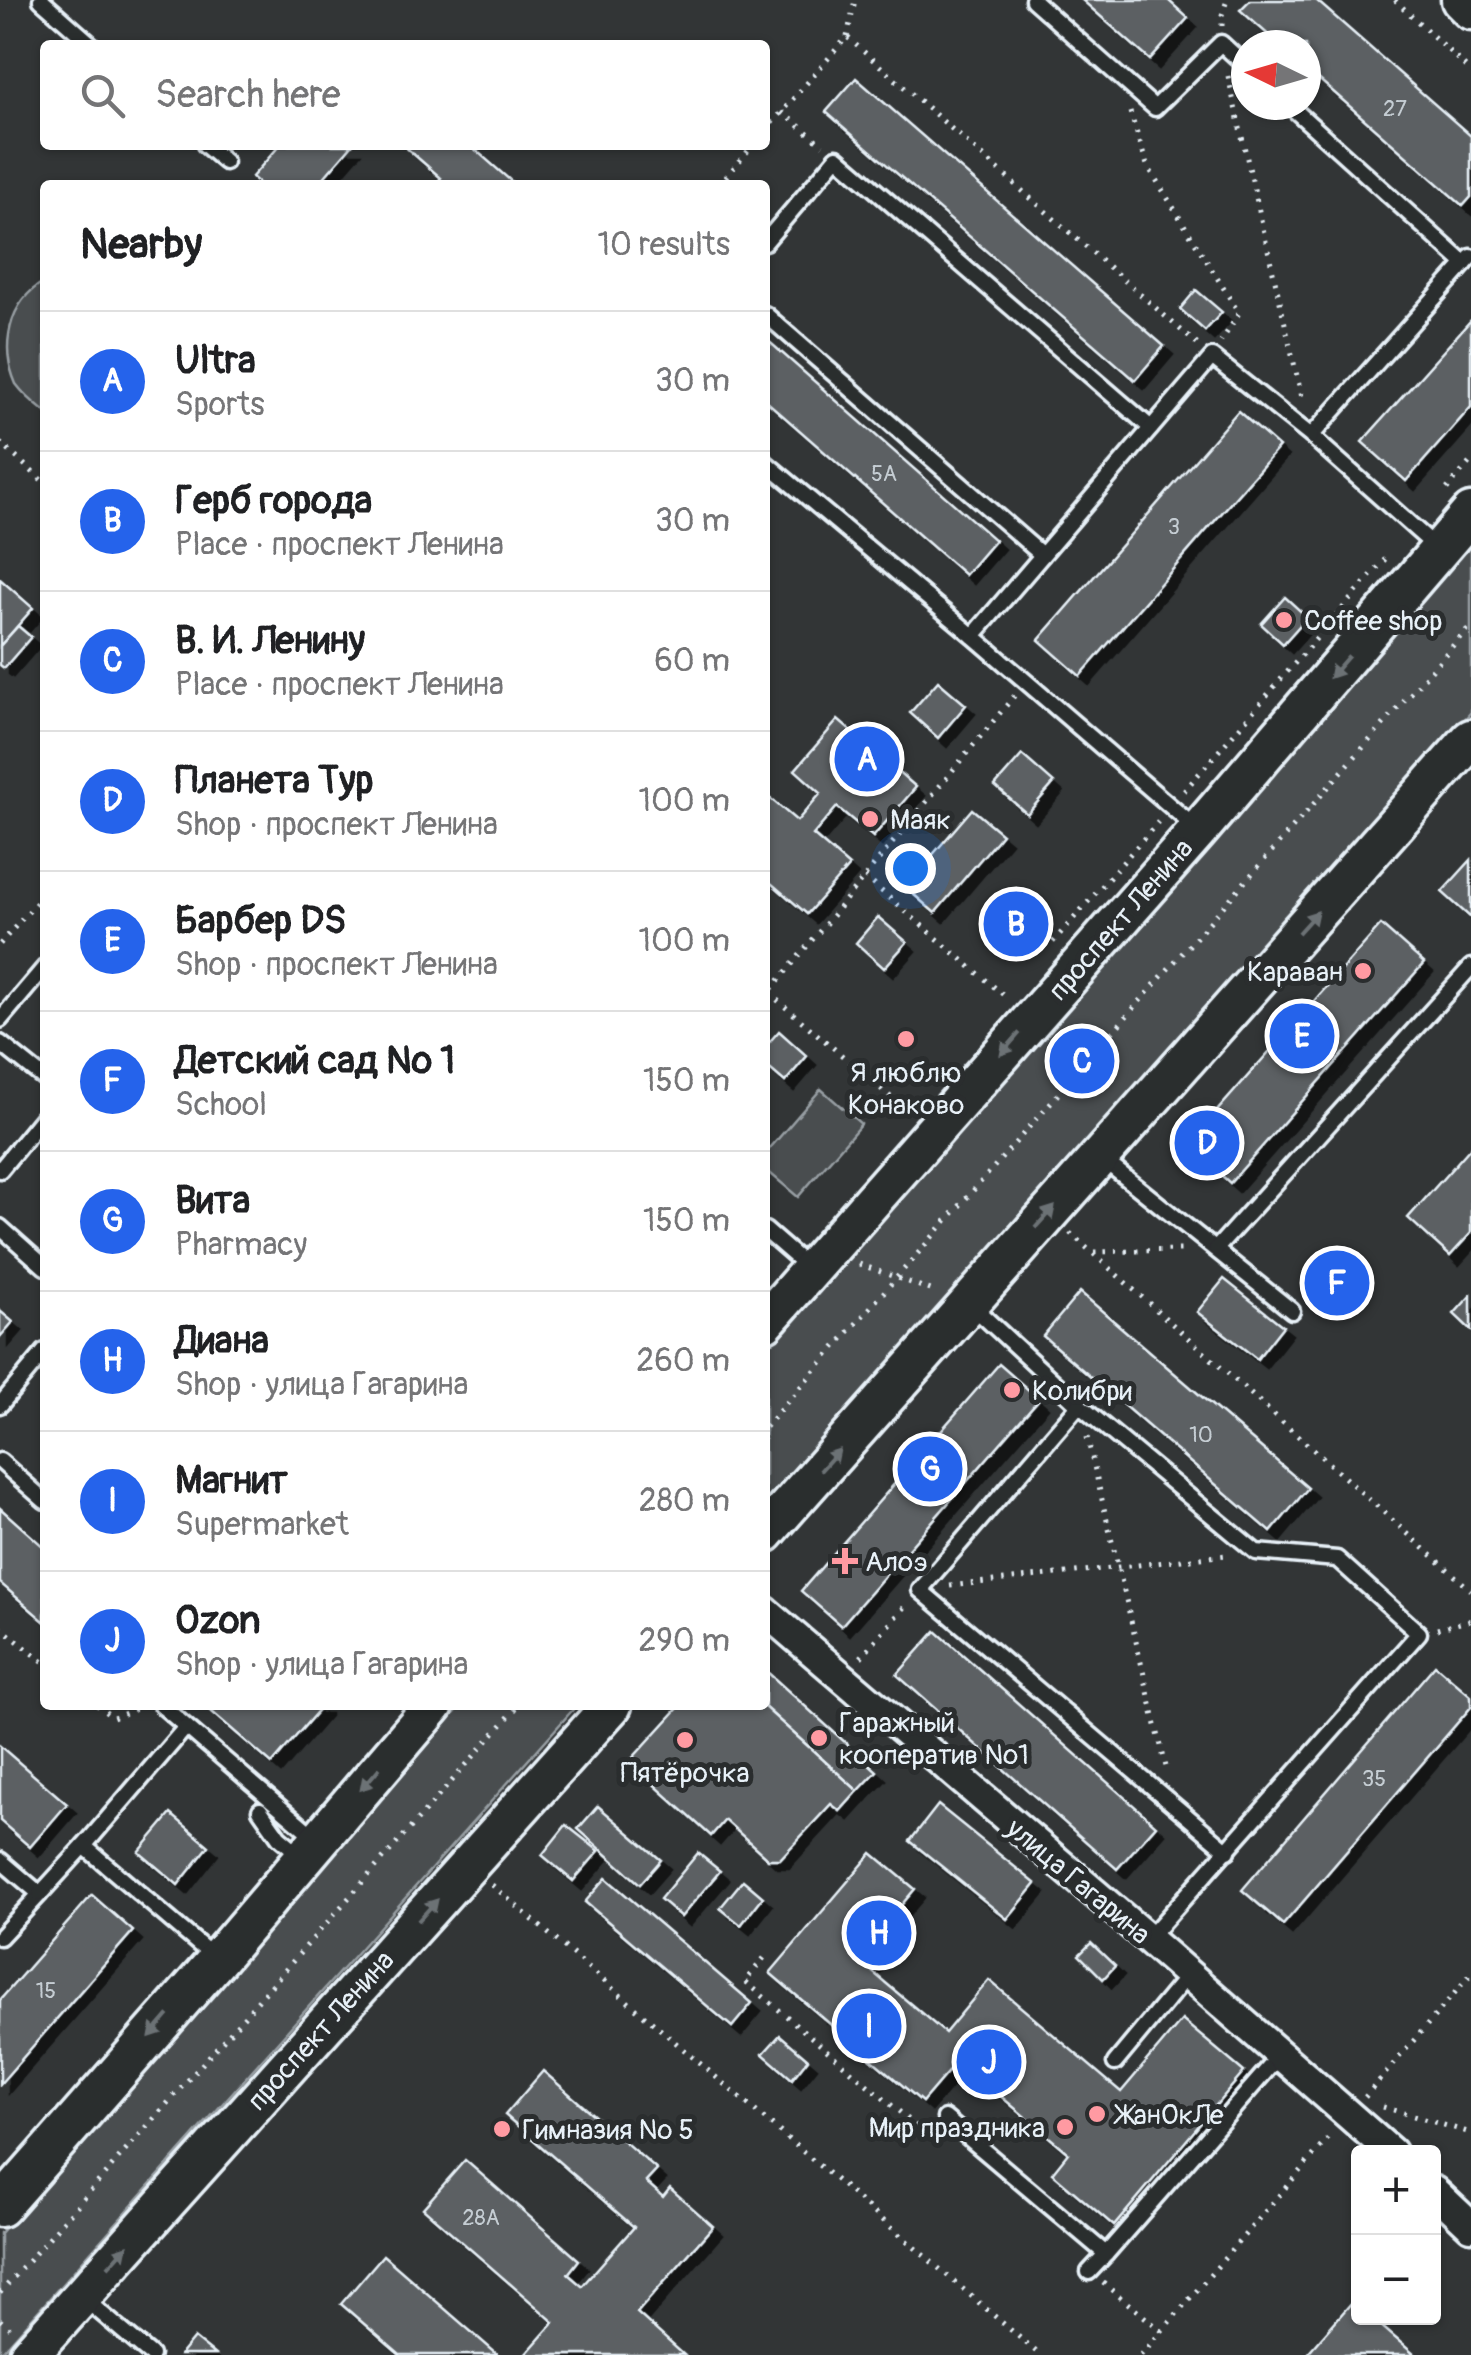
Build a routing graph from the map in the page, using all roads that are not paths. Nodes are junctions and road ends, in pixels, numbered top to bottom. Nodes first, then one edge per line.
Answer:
1 (41, 0) edge
2 (66, 0) edge
3 (1033, 0) edge
4 (1461, 0) edge
5 (1471, 10) edge
6 (55, 12) junction
7 (86, 40) edge
8 (1231, 52) edge
9 (1307, 120) edge
10 (211, 150) edge
11 (225, 162) dead end
12 (770, 236) edge
13 (1468, 261) edge
14 (770, 318) edge
15 (1151, 428) junction
16 (1311, 436) junction
17 (770, 466) edge
18 (1471, 514) edge
19 (1426, 538) junction
20 (1042, 556) junction
21 (973, 636) junction
22 (1471, 739) edge
23 (1185, 818) junction
24 (1471, 967) edge
25 (40, 973) edge
26 (0, 1020) edge
27 (0, 1044) edge
28 (40, 1075) edge
29 (40, 1121) edge
30 (1099, 1156) junction
31 (0, 1170) edge
32 (0, 1228) edge
33 (770, 1233) edge
34 (1216, 1249) junction
35 (40, 1263) edge
36 (828, 1265) junction
37 (953, 1297) junction
38 (1292, 1311) dead end
39 (770, 1317) edge
40 (40, 1358) edge
41 (1080, 1405) junction
42 (0, 1406) edge
43 (0, 1461) edge
44 (40, 1496) edge
45 (770, 1527) edge
46 (770, 1616) edge
47 (168, 1710) edge
48 (430, 1710) edge
49 (608, 1710) edge
50 (186, 1726) junction
51 (260, 1810) dead end
52 (84, 1846) junction
53 (310, 1848) junction
54 (1228, 1851) junction
55 (0, 1860) edge
56 (40, 1894) junction
57 (0, 1937) edge
58 (1148, 1939) junction
59 (216, 1960) junction
60 (1188, 1975) junction
61 (1280, 2055) junction
62 (1116, 2064) dead end
63 (944, 2118) road end
64 (1385, 2145) edge
65 (1441, 2198) edge
66 (0, 2206) edge
67 (1471, 2226) edge
68 (1106, 2254) junction
69 (1090, 2272) road end
70 (82, 2296) junction
71 (29, 2355) edge
72 (151, 2355) edge

1 - 6 lane
2 - 6 lane
3 - 8 lane
4 - 5 street
6 - 7 lane
9 - 13 lane
10 - 11 lane
12 - 15 lane
13 - 16 lane
14 - 20 lane
15 - 16 lane
15 - 20 lane
16 - 19 lane
17 - 21 lane
18 - 19 street, проспект Ленина
19 -> 23 street, проспект Ленина
20 - 21 lane
21 - 23 lane
30 -> 22 street
23 -> 36 street, проспект Ленина
24 - 34 lane
25 - 26 lane
27 - 28 lane
29 - 31 lane
30 - 34 lane
37 -> 30 street
32 - 35 lane
33 - 36 lane
34 - 38 lane
36 - 39 street, проспект Ленина
37 - 41 lane
45 -> 37 street
40 - 42 lane
41 - 54 lane
41 - 54 lane
43 - 44 lane
46 - 58 street, улица Гагарина
47 - 50 lane
48 -> 53 street
70 -> 49 street, проспект Ленина
50 - 52 lane
50 - 53 lane
51 - 53 lane
52 - 56 lane
52 - 59 lane
53 - 59 street
54 - 58 lane
55 - 56 lane
56 - 57 lane
58 - 60 street, улица Гагарина
59 -> 66 street
60 - 61 street, улица Гагарина
60 - 62 lane
61 - 64 street, улица Гагарина
61 - 68 lane
63 - 68 lane
65 - 67 street
68 - 69 lane
70 - 71 street, проспект Ленина
70 - 72 lane

